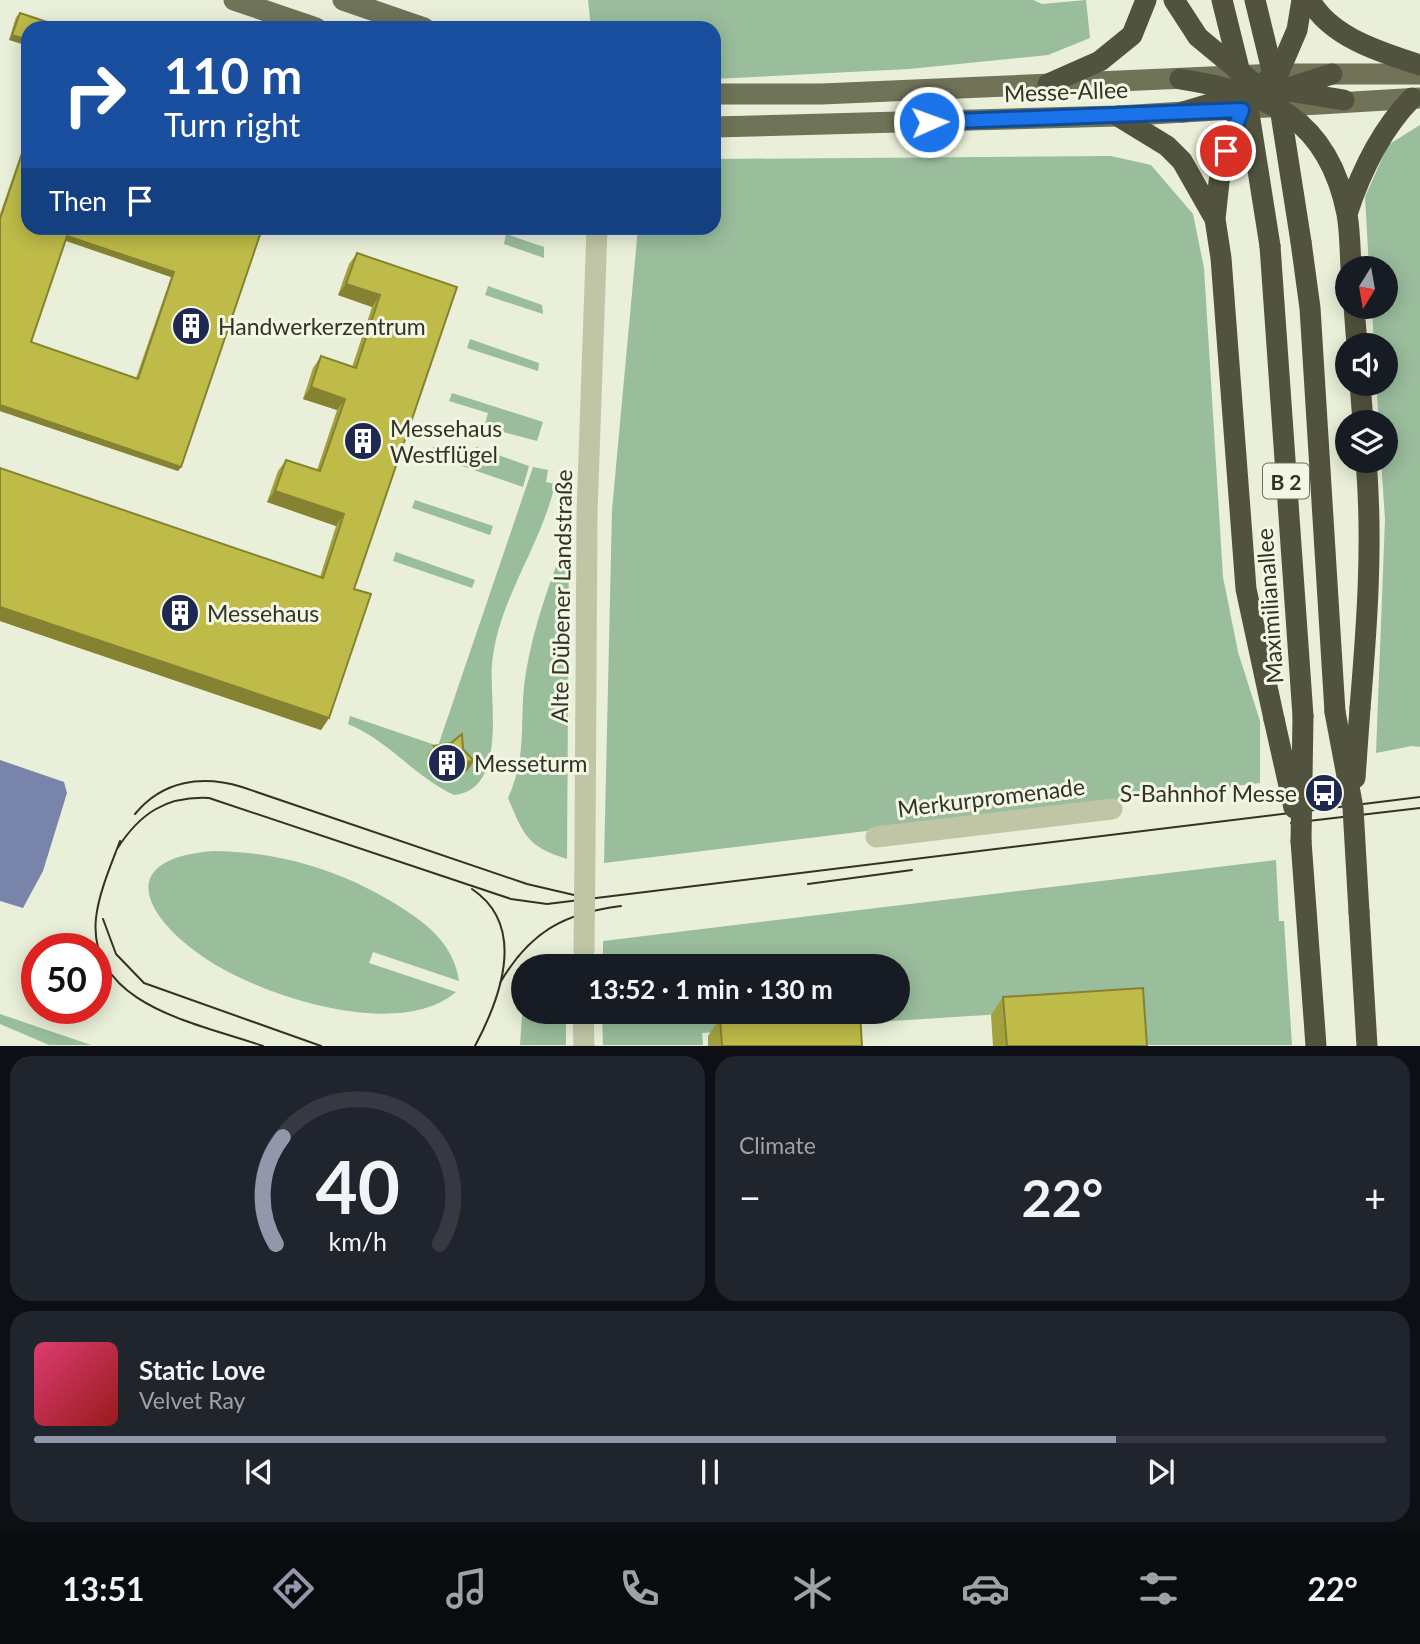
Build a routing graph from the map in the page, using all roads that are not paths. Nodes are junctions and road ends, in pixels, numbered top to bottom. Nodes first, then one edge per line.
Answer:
1 (234, 0) edge
2 (343, 0) edge
3 (1146, 0) edge
4 (1174, 0) edge
5 (1222, 0) edge
6 (1255, 0) edge
7 (1302, 0) edge
8 (1310, 0) edge
9 (296, 21) edge
10 (404, 21) edge
11 (1420, 65) edge
12 (1420, 74) edge
13 (1180, 79) joint
14 (1048, 85) junction
15 (1261, 91) junction
16 (721, 94) edge
17 (1416, 98) edge
18 (1344, 100) joint
19 (1183, 112) joint
20 (1118, 116) junction
21 (721, 127) edge
22 (1347, 214) junction
23 (1215, 219) junction
24 (597, 235) edge
25 (1350, 256) edge
26 (1367, 473) edge
27 (1353, 808) junction
28 (1112, 809) dead end
29 (876, 837) dead end
30 (1301, 841) junction
31 (584, 954) edge
32 (583, 1024) edge
33 (584, 1045) edge
34 (1316, 1045) edge
35 (1367, 1045) edge

1 - 9 main road
2 - 10 main road
3 - 14 highway
4 - 15 highway
5 - 30 highway, Maximilianallee / B 2, bridge
6 - 27 highway, B 2, bridge
7 - 15 highway
8 - 11 highway
12 - 15 main road
13 - 14 main road, Messe-Allee
13 - 15 highway
14 - 16 main road, Messe-Allee
15 - 18 highway
15 - 19 highway
15 - 22 highway
15 - 23 highway
17 - 18 main road
17 - 22 highway
19 - 20 main road, Messe-Allee
20 - 21 main road, Messe-Allee
20 - 23 highway
22 - 25 highway
23 - 30 highway, bridge
24 - 31 street, Alte Dübener Landstraße, bridge
26 - 27 highway, bridge
27 - 35 highway, B 2, bridge
28 - 29 street, Merkurpromenade
30 - 34 highway, Maximilianallee / B 2
32 - 33 street

